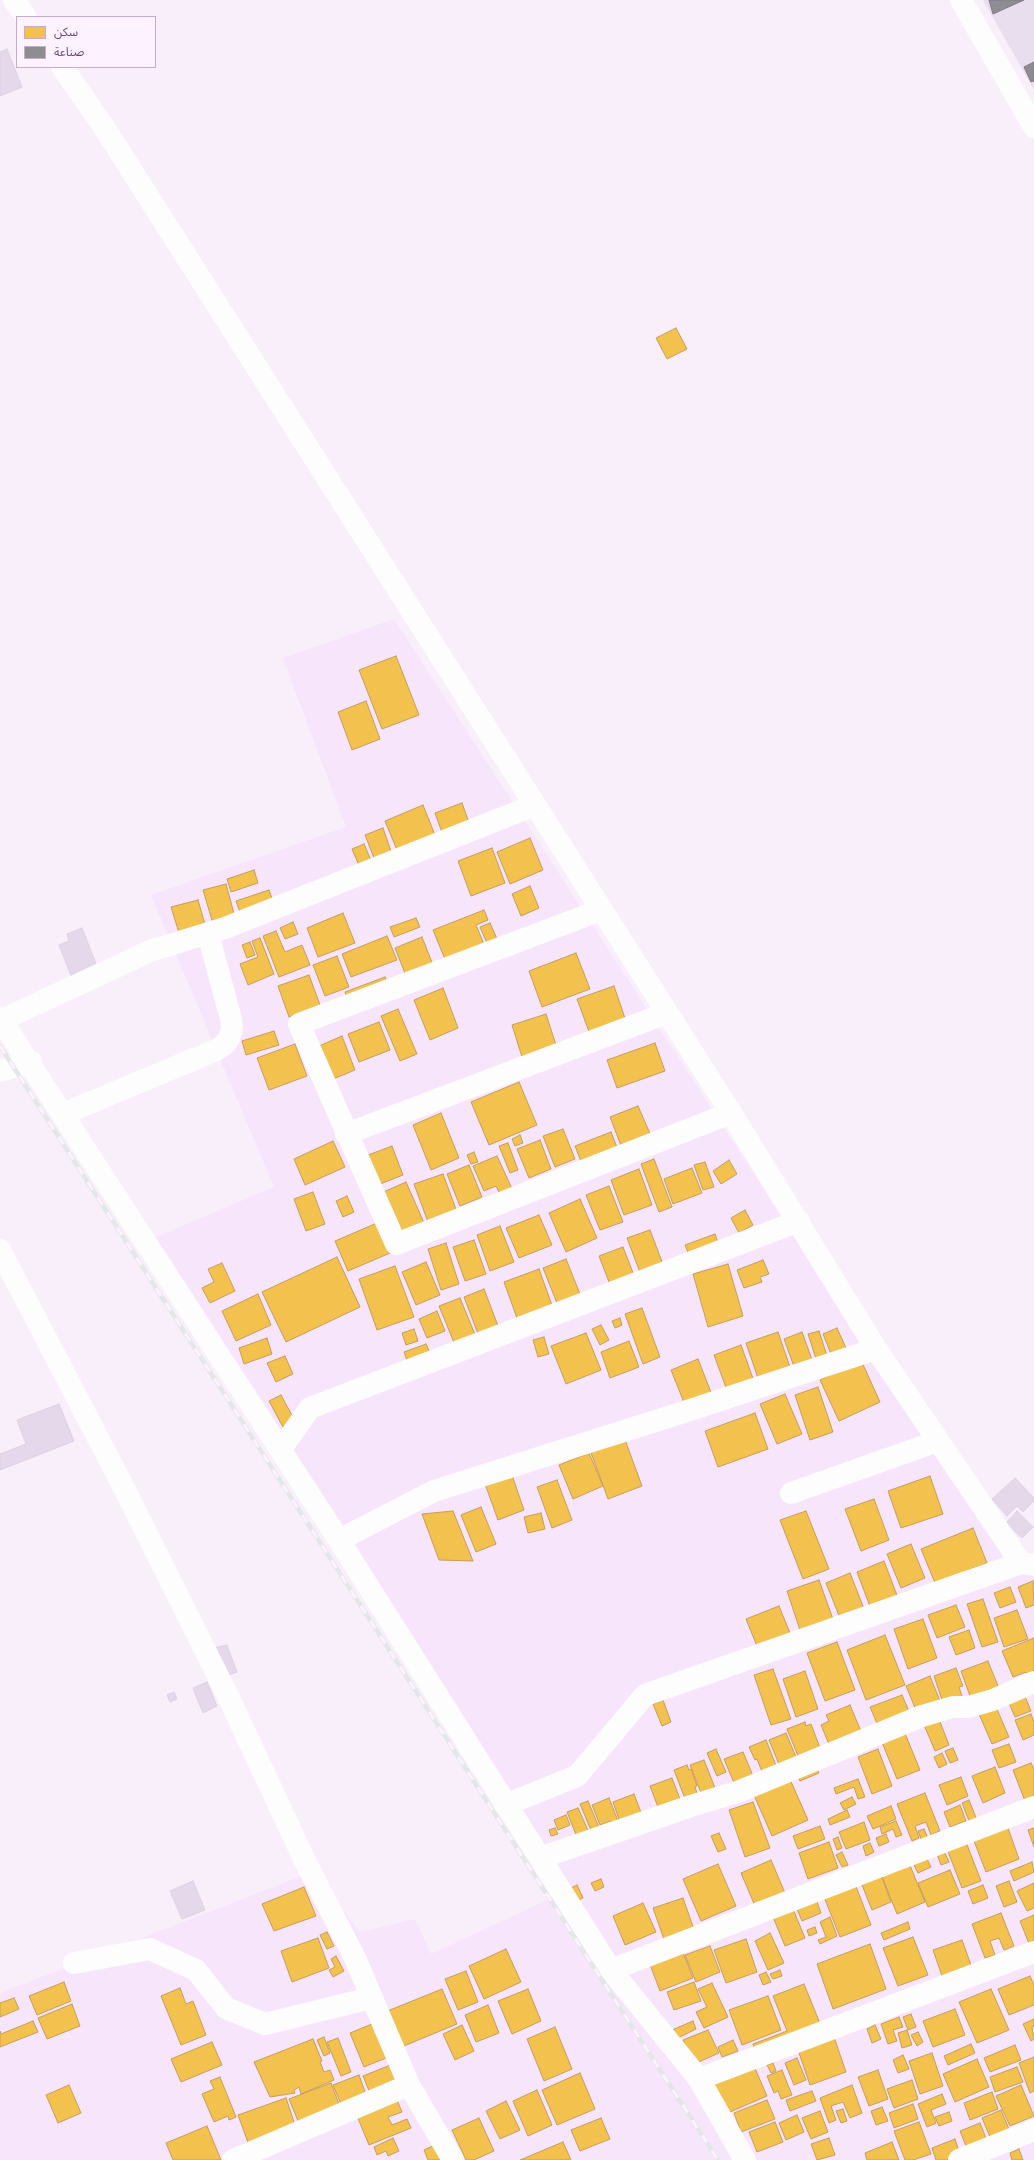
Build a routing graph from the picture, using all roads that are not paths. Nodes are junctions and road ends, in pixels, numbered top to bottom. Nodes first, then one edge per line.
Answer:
1 (14, 0) edge
2 (961, 0) edge
3 (25, 16) edge
4 (63, 68) edge
5 (1034, 127) edge
6 (535, 805) junction
7 (601, 910) junction
8 (208, 934) junction
9 (667, 1013) junction
10 (1, 1019) edge
11 (31, 1062) junction
12 (0, 1071) edge
13 (731, 1113) junction
14 (63, 1114) junction
15 (346, 1134) junction
16 (799, 1221) junction
17 (0, 1250) edge
18 (876, 1349) junction
19 (938, 1440) junction
20 (281, 1449) junction
21 (791, 1493) dead end
22 (339, 1540) junction
23 (1027, 1564) edge
24 (1034, 1682) edge
25 (505, 1805) junction
26 (1034, 1807) edge
27 (540, 1858) junction
28 (1034, 1952) edge
29 (74, 1963) dead end
30 (611, 1970) junction
31 (371, 1998) junction
32 (699, 2079) junction
33 (409, 2084) junction
34 (1034, 2130) edge
35 (233, 2160) edge
36 (452, 2160) edge
37 (745, 2160) edge
38 (959, 2160) edge

1 - 3 street
2 - 5 street
4 - 6 street
6 - 7 street
6 - 8 street
7 - 9 street
7 - 15 street
8 - 10 street
8 - 14 street
9 - 13 street
9 - 15 street
10 - 11 street
11 - 12 street
11 - 14 street
13 - 15 street
13 - 16 street
14 - 20 street
16 - 18 street
16 - 20 street
17 - 31 street
18 - 19 street
18 - 22 street
19 - 21 street
19 - 23 street
20 - 22 street
22 - 25 street
23 - 25 street
24 - 27 street
25 - 27 street
26 - 30 street
27 - 30 street
28 - 32 street
29 - 31 street
30 - 32 street
31 - 33 street
32 - 37 street
33 - 35 street
33 - 36 street
34 - 38 street

